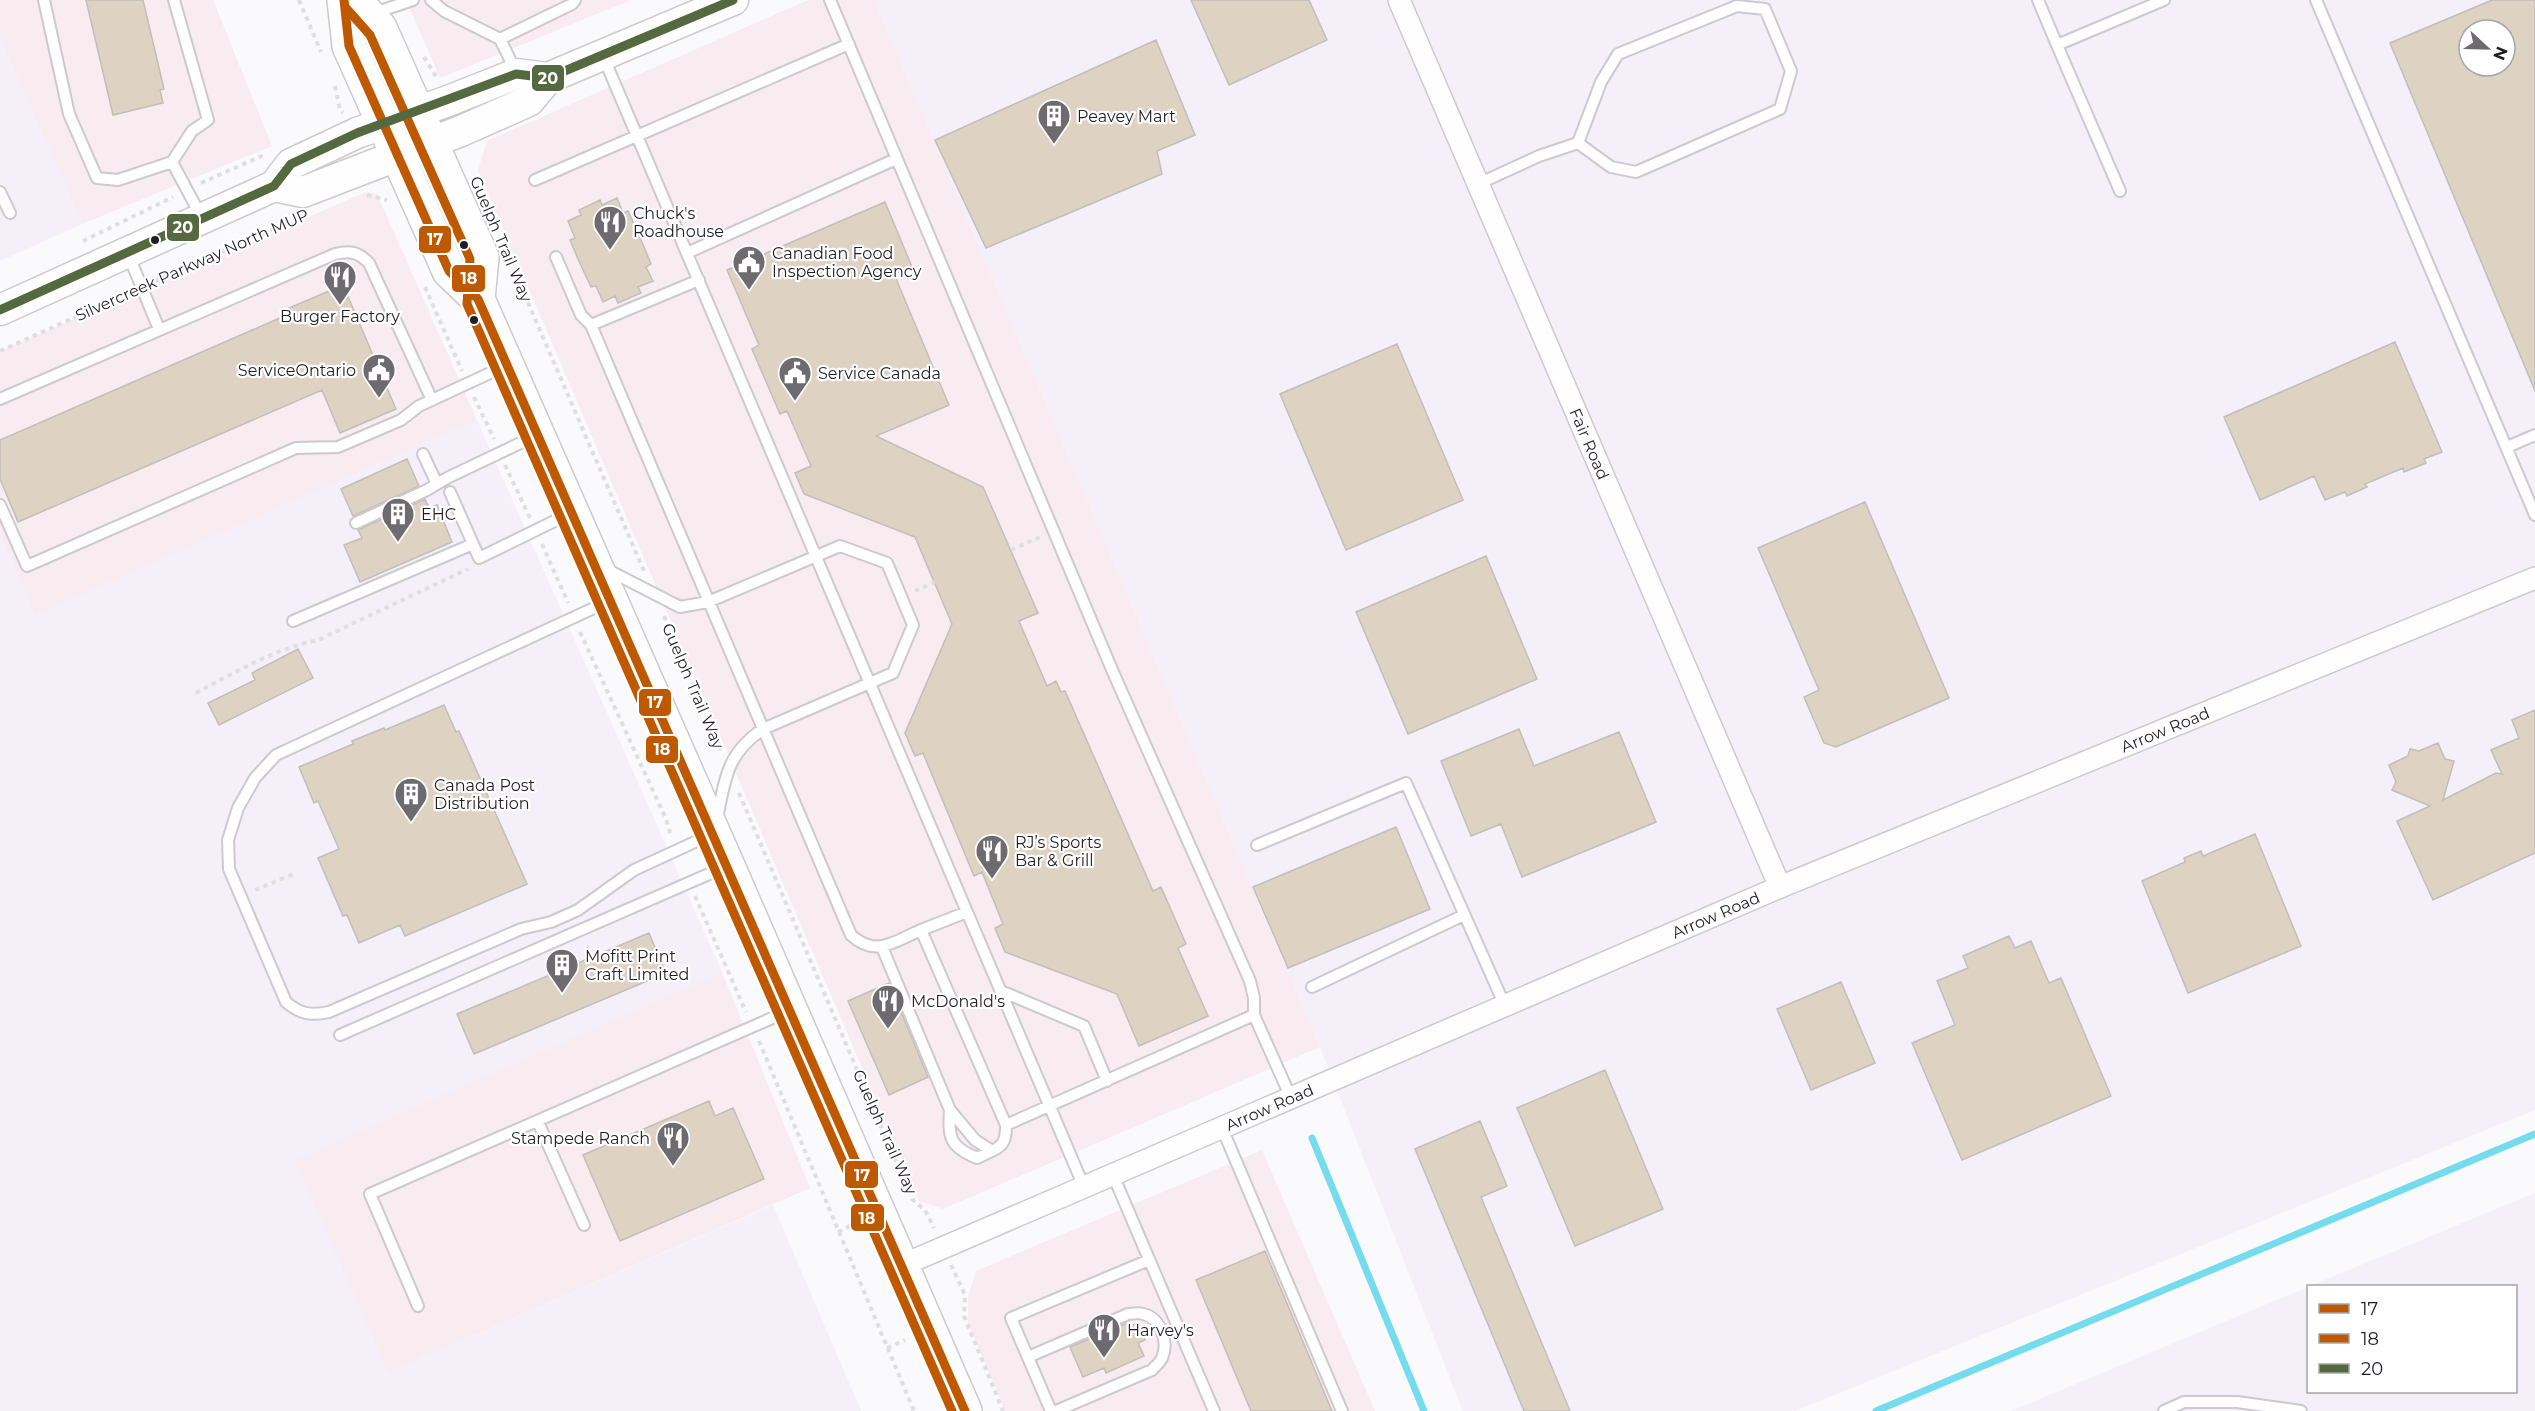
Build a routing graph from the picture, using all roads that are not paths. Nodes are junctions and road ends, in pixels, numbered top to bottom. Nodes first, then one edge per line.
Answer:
1 (44, 0) edge
2 (174, 0) edge
3 (413, 0) edge
4 (431, 0) edge
5 (575, 0) edge
6 (830, 0) edge
7 (1399, 0) edge
8 (2038, 0) edge
9 (2164, 0) edge
10 (2316, 0) edge
11 (724, 2) edge
12 (356, 5) edge
13 (500, 39) junction
14 (849, 44) junction
15 (2057, 45) junction
16 (603, 56) junction
17 (516, 74) junction
18 (548, 78) junction
19 (417, 112) junction
20 (370, 128) junction
21 (637, 135) junction
22 (430, 142) junction
23 (1578, 143) junction
24 (385, 159) junction
25 (896, 159) junction
26 (172, 162) junction
27 (535, 180) dead end
28 (1478, 184) junction
29 (274, 186) junction
30 (2120, 190) dead end
31 (0, 192) edge
32 (10, 213) dead end
33 (203, 219) junction
34 (687, 253) junction
35 (128, 254) junction
36 (556, 257) dead end
37 (699, 280) junction
38 (478, 298) junction
39 (0, 310) edge
40 (591, 325) junction
41 (159, 329) junction
42 (507, 365) junction
43 (0, 399) edge
44 (432, 400) junction
45 (538, 434) junction
46 (2535, 435) edge
47 (2507, 447) junction
48 (423, 454) dead end
49 (437, 484) junction
50 (450, 492) dead end
51 (0, 505) edge
52 (572, 513) junction
53 (2535, 515) edge
54 (356, 523) dead end
55 (473, 544) junction
56 (816, 556) junction
57 (595, 563) junction
58 (2535, 578) edge
59 (611, 600) junction
60 (708, 602) junction
61 (293, 621) dead end
62 (870, 683) junction
63 (763, 729) junction
64 (714, 833) junction
65 (1257, 845) dead end
66 (728, 866) junction
67 (1780, 887) junction
68 (967, 912) junction
69 (1464, 915) junction
70 (921, 930) junction
71 (882, 947) junction
72 (1312, 987) dead end
73 (1000, 991) junction
74 (1505, 1006) junction
75 (791, 1010) junction
76 (1254, 1015) junction
77 (340, 1035) dead end
78 (1107, 1081) junction
79 (1291, 1098) junction
80 (1049, 1107) junction
81 (950, 1110) junction
82 (538, 1122) junction
83 (1006, 1125) junction
84 (1222, 1128) junction
85 (992, 1151) junction
86 (1113, 1175) junction
87 (1084, 1188) junction
88 (584, 1225) dead end
89 (1149, 1260) junction
90 (903, 1265) junction
91 (418, 1306) dead end
92 (1028, 1357) junction
93 (965, 1411) edge
94 (1051, 1411) edge
95 (1056, 1411) edge
96 (1214, 1411) edge
97 (1342, 1411) edge
98 (2164, 1411) edge
99 (2301, 1411) edge

1 - 26 lane
2 - 26 lane
3 - 12 lane
4 - 13 lane
5 - 13 lane
6 - 14 lane
7 - 28 street, Fair Road
8 - 15 lane
9 - 15 lane
10 - 47 lane
11 - 16 main road
12 - 19 main road
12 - 20 main road
13 - 17 lane
14 - 21 lane
14 - 25 lane
15 - 30 lane
16 - 18 main road
16 - 21 lane
17 - 18 main road
17 - 19 main road
18 - 22 main road
19 - 20 main road
19 - 22 main road
20 - 24 main road
20 - 29 main road
21 - 27 lane
21 - 34 lane
22 - 24 main road
22 - 38 main road
23 - 23 lane
23 - 28 lane
24 - 29 main road
24 - 38 main road
25 - 34 lane
25 - 76 lane
26 - 33 lane
28 - 67 street, Fair Road
29 - 33 main road
31 - 32 lane
33 - 35 main road
34 - 37 lane
35 - 39 main road
35 - 41 lane
36 - 40 lane
37 - 40 lane
37 - 56 lane
38 - 42 main road
40 - 60 lane
41 - 43 lane
41 - 44 lane
42 - 44 lane
42 - 45 main road
44 - 51 lane
45 - 49 lane
45 - 52 main road
46 - 47 lane
47 - 53 lane
48 - 49 lane
49 - 54 lane
50 - 55 lane
52 - 55 lane
52 - 57 main road
55 - 61 lane
56 - 60 lane
56 - 62 lane
56 - 62 lane
57 - 59 main road
57 - 60 lane
58 - 67 street, Arrow Road
59 - 64 main road
59 - 64 lane
60 - 63 lane
62 - 63 lane
62 - 68 lane
63 - 64 lane
63 - 71 lane
64 - 66 main road
65 - 69 lane
66 - 75 main road
66 - 77 lane
67 - 74 street, Arrow Road
68 - 70 lane
68 - 73 lane
69 - 72 lane
69 - 74 lane
70 - 71 lane
70 - 83 lane
71 - 81 lane
73 - 78 lane
73 - 80 lane
74 - 79 street, Arrow Road
75 - 82 lane
75 - 90 main road
76 - 78 lane
76 - 79 lane
78 - 80 lane
79 - 84 street, Arrow Road
80 - 83 lane
80 - 87 lane
81 - 85 lane
81 - 85 lane
82 - 88 lane
82 - 91 lane
83 - 85 lane
84 - 86 street, Arrow Road
84 - 97 lane
86 - 87 street, Arrow Road
86 - 89 lane
87 - 90 street, Arrow Road
89 - 92 lane
89 - 96 lane
90 - 93 main road
92 - 94 lane
92 - 95 lane
98 - 99 lane

